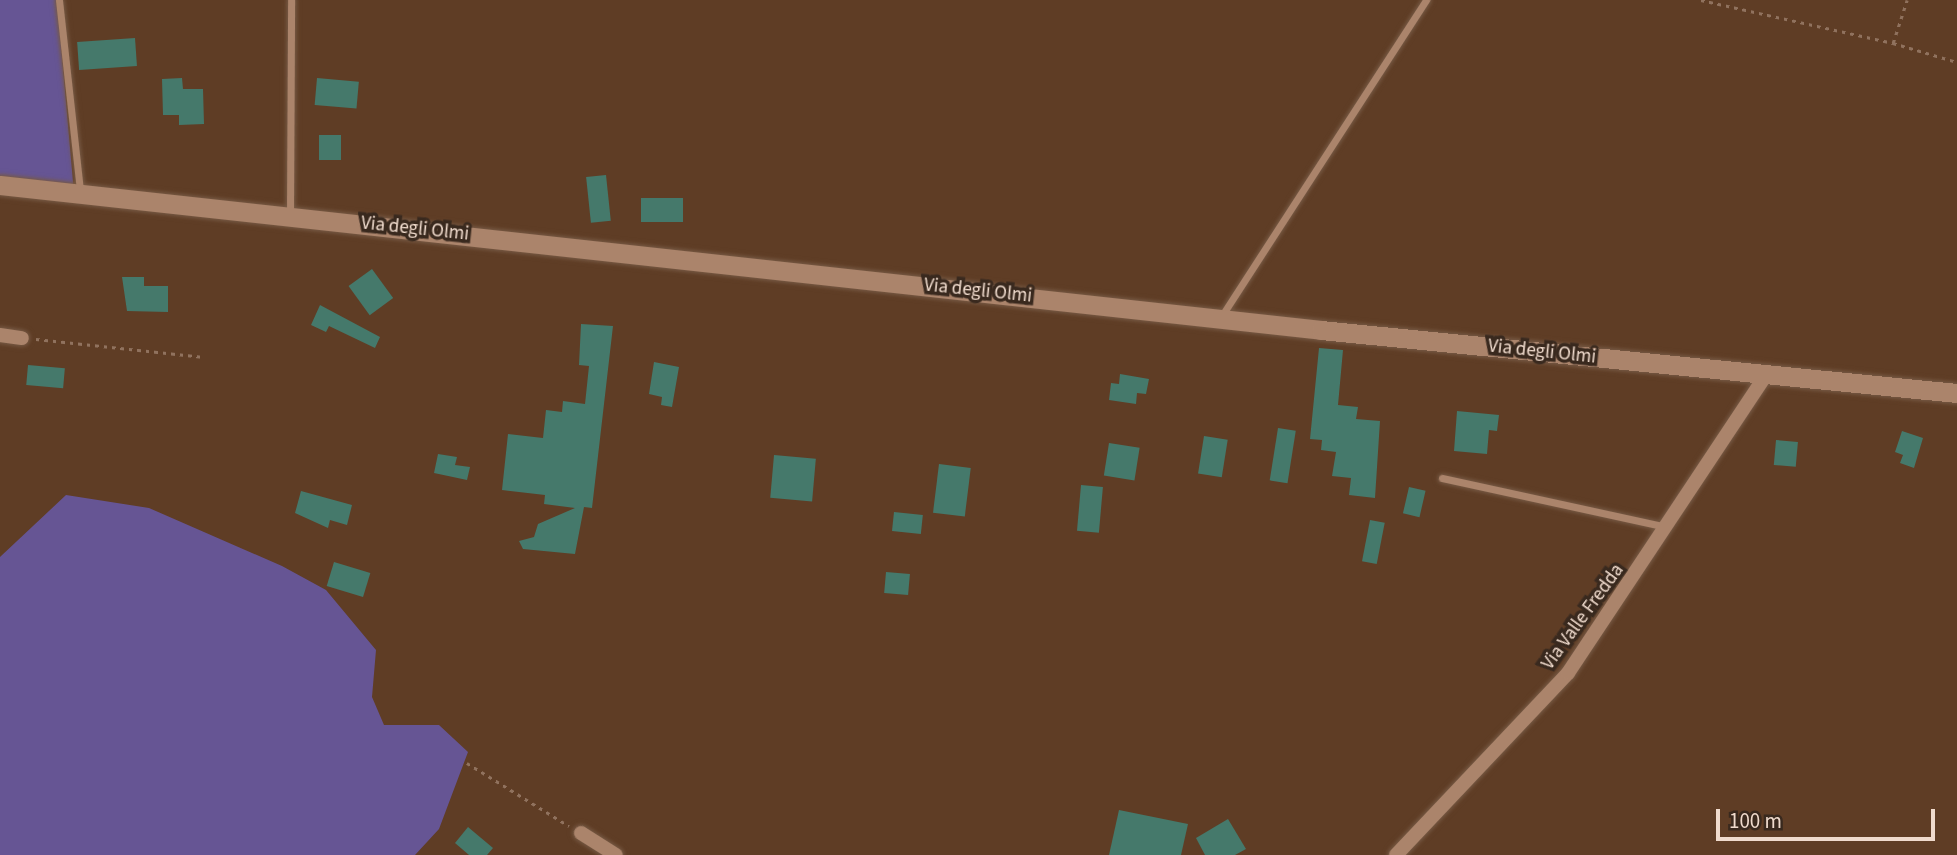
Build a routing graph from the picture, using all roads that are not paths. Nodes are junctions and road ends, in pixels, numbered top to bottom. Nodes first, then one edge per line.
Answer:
1 (59, 0) edge
2 (291, 0) edge
3 (1426, 0) edge
4 (0, 185) edge
5 (80, 194) junction
6 (290, 215) junction
7 (1220, 318) junction
8 (0, 335) edge
9 (22, 338) road end
10 (1767, 374) junction
11 (1957, 394) edge
12 (1443, 478) dead end
13 (1668, 527) junction
14 (581, 833) road end
15 (616, 855) edge
16 (1396, 855) edge

1 - 5 lane
2 - 6 lane
3 - 7 lane
4 - 5 street, Via degli Olmi
5 - 6 street, Via degli Olmi
6 - 7 street, Via degli Olmi
7 - 10 street, Via degli Olmi
8 - 9 street
10 - 11 street, Via degli Olmi
10 - 13 street, Via Valle Fredda
12 - 13 lane
13 - 16 street, Via Valle Fredda
14 - 15 street

